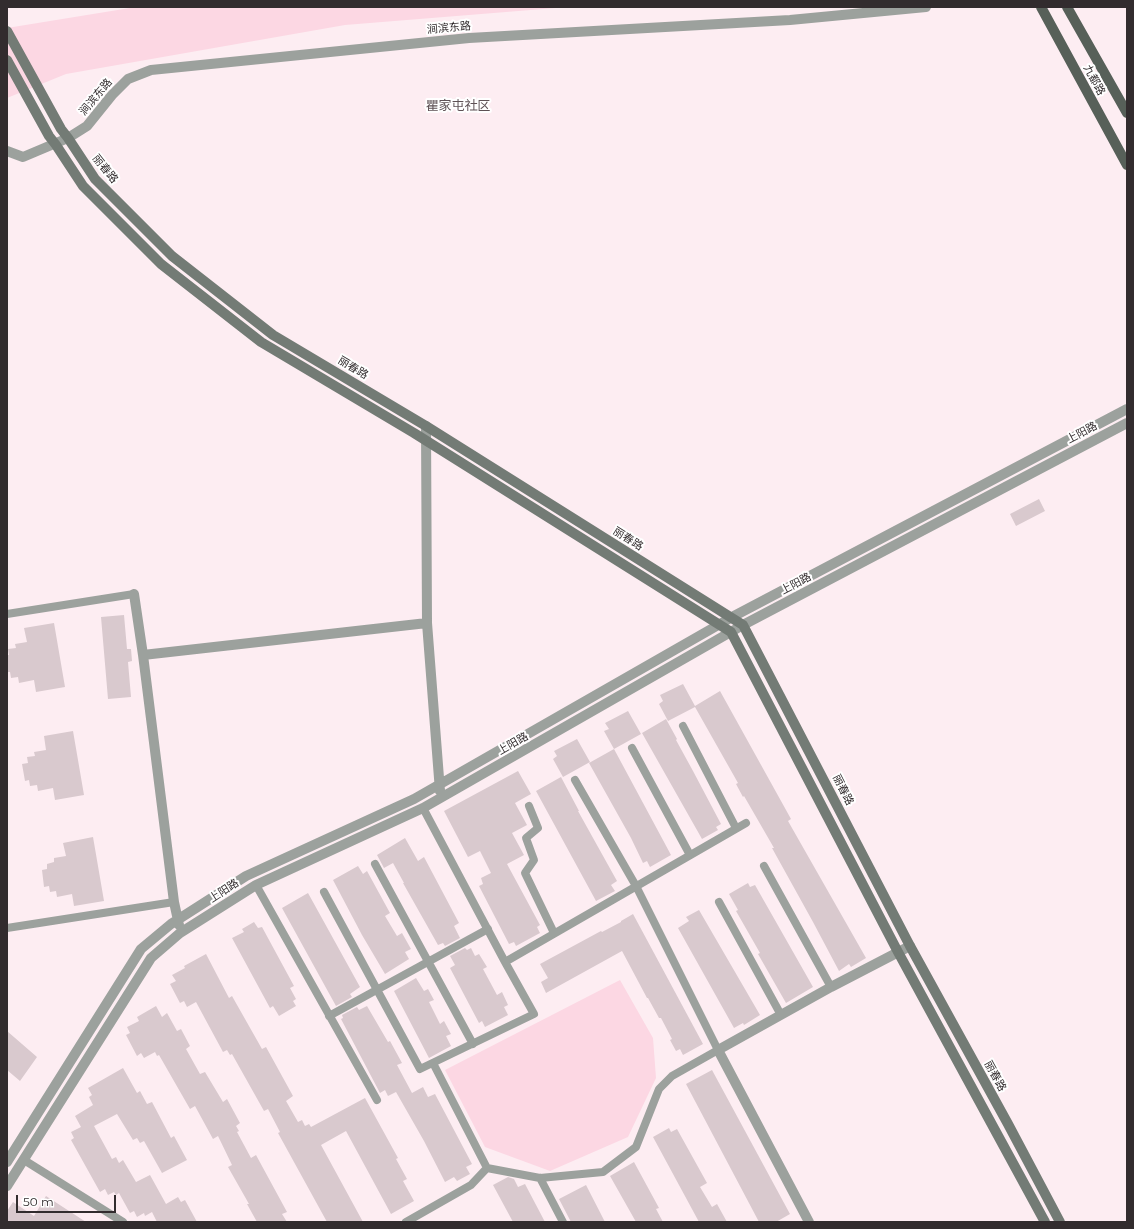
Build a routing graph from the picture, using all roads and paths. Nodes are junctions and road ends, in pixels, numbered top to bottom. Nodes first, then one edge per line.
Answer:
1 (926, 7) edge
2 (1041, 7) edge
3 (1067, 7) edge
4 (7, 31) edge
5 (7, 60) edge
6 (1127, 112) edge
7 (68, 138) junction
8 (52, 140) junction
9 (7, 151) edge
10 (1127, 165) edge
11 (1127, 409) edge
12 (1127, 424) edge
13 (426, 426) junction
14 (426, 440) junction
15 (134, 594) joint
16 (7, 614) edge
17 (731, 617) junction
18 (427, 623) junction
19 (719, 624) junction
20 (744, 625) junction
21 (731, 632) junction
22 (143, 656) junction
23 (683, 726) dead end
24 (632, 748) dead end
25 (575, 780) dead end
26 (440, 785) junction
27 (440, 799) junction
28 (529, 806) dead end
29 (423, 808) junction
30 (746, 823) dead end
31 (736, 828) junction
32 (690, 855) junction
33 (376, 864) dead end
34 (764, 866) dead end
35 (256, 885) junction
36 (636, 886) junction
37 (324, 892) dead end
38 (174, 902) junction
39 (719, 902) dead end
40 (178, 920) junction
41 (7, 928) edge
42 (488, 929) junction
43 (180, 933) junction
44 (554, 933) junction
45 (910, 946) junction
46 (898, 952) junction
47 (428, 962) junction
48 (505, 962) junction
49 (831, 987) junction
50 (377, 989) junction
51 (781, 1015) junction
52 (329, 1016) junction
53 (473, 1044) junction
54 (718, 1050) junction
55 (433, 1063) junction
56 (377, 1100) dead end
57 (24, 1160) junction
58 (7, 1162) edge
59 (487, 1168) junction
60 (540, 1178) junction
61 (7, 1186) edge
62 (123, 1222) edge
63 (406, 1222) edge
64 (563, 1222) edge
65 (809, 1222) edge
66 (1045, 1222) edge
67 (1060, 1222) edge

1 - 7 street, 涧滨东路
2 - 10 main road, 九都路
3 - 6 main road, 九都路
4 - 7 main road, 丽春路
5 - 8 main road
7 - 8 street, 涧滨东路
7 - 13 main road, 丽春路
8 - 9 street, 涧滨东路
8 - 14 main road
11 - 17 street, 上阳路
12 - 20 street, 上阳路
13 - 14 street
13 - 17 main road, 丽春路
14 - 18 street
14 - 19 main road
15 - 16 lane
15 - 22 street
17 - 19 street, 上阳路
17 - 20 main road, 丽春路
18 - 22 street
18 - 26 street
19 - 21 main road
19 - 26 street, 上阳路
20 - 21 street, 上阳路
20 - 45 main road, 丽春路
21 - 27 street, 上阳路
21 - 46 main road
22 - 38 street
23 - 31 lane
24 - 32 lane
25 - 36 lane
26 - 27 street
26 - 40 street, 上阳路
27 - 29 street, 上阳路
28 - 44 lane
29 - 35 street, 上阳路
29 - 42 lane
30 - 31 lane
31 - 32 lane
32 - 36 lane
33 - 47 lane
34 - 49 lane
35 - 43 street, 上阳路
35 - 52 lane
36 - 44 lane
36 - 54 lane
37 - 50 lane
38 - 40 street
38 - 41 lane
39 - 51 lane
40 - 43 street
40 - 58 street, 上阳路
42 - 47 lane
42 - 48 lane
43 - 57 street, 上阳路
44 - 48 lane
45 - 46 street
45 - 67 main road, 丽春路
46 - 49 street
46 - 66 main road
47 - 50 lane
47 - 53 lane
48 - 53 lane
49 - 51 street
50 - 52 lane
50 - 55 lane
51 - 54 street
52 - 56 lane
53 - 55 lane
54 - 60 lane
54 - 65 street
55 - 59 lane
57 - 61 street, 上阳路
57 - 62 lane
59 - 60 lane
59 - 63 lane
60 - 64 lane

